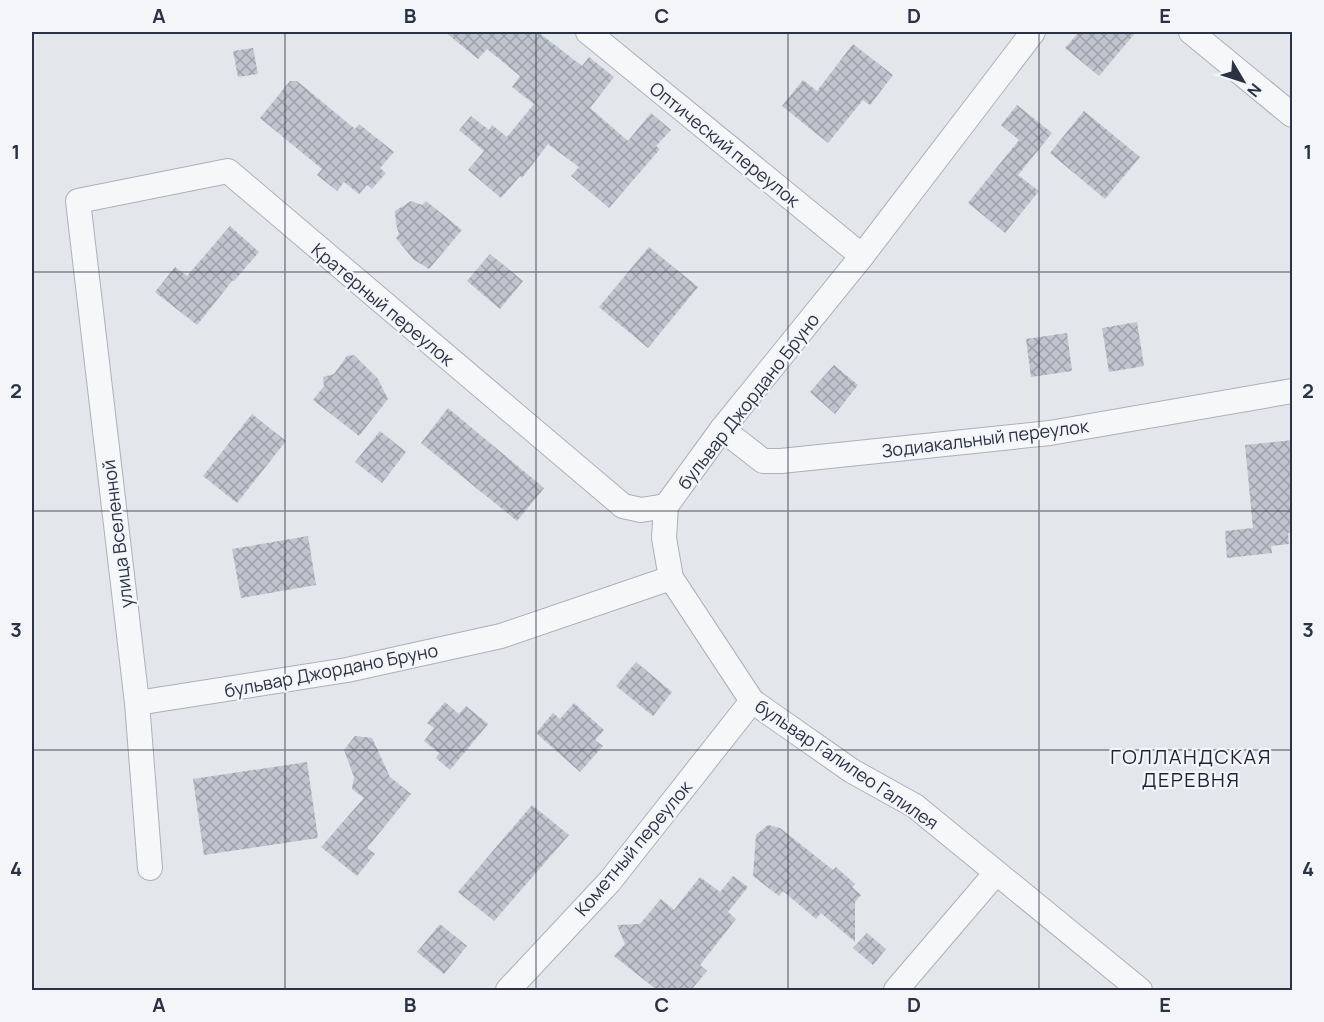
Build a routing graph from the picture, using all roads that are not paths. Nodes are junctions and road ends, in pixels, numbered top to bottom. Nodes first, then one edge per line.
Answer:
1 (588, 32) edge
2 (1033, 32) edge
3 (1191, 32) edge
4 (1293, 115) edge
5 (78, 201) joint
6 (862, 256) junction
7 (1293, 391) edge
8 (722, 429) junction
9 (666, 506) junction
10 (671, 578) junction
11 (752, 701) junction
12 (137, 704) junction
13 (150, 868) dead end
14 (996, 873) junction
15 (508, 990) edge
16 (896, 990) edge
17 (1140, 990) edge

1 - 6 street, Оптический переулок
2 - 6 street, бульвар Джордано Бруно
3 - 4 street
5 - 9 street, Кратерный переулок
5 - 12 street, улица Вселенной
6 - 8 street, бульвар Джордано Бруно
7 - 8 street, Зодиакальный переулок
8 - 9 street, бульвар Джордано Бруно
9 - 10 street, бульвар Джордано Бруно
10 - 11 street, бульвар Галилео Галилея
10 - 12 street, бульвар Джордано Бруно
11 - 14 street, бульвар Галилео Галилея
11 - 15 street, Кометный переулок
12 - 13 street, улица Вселенной
14 - 16 street
14 - 17 street, бульвар Галилео Галилея

